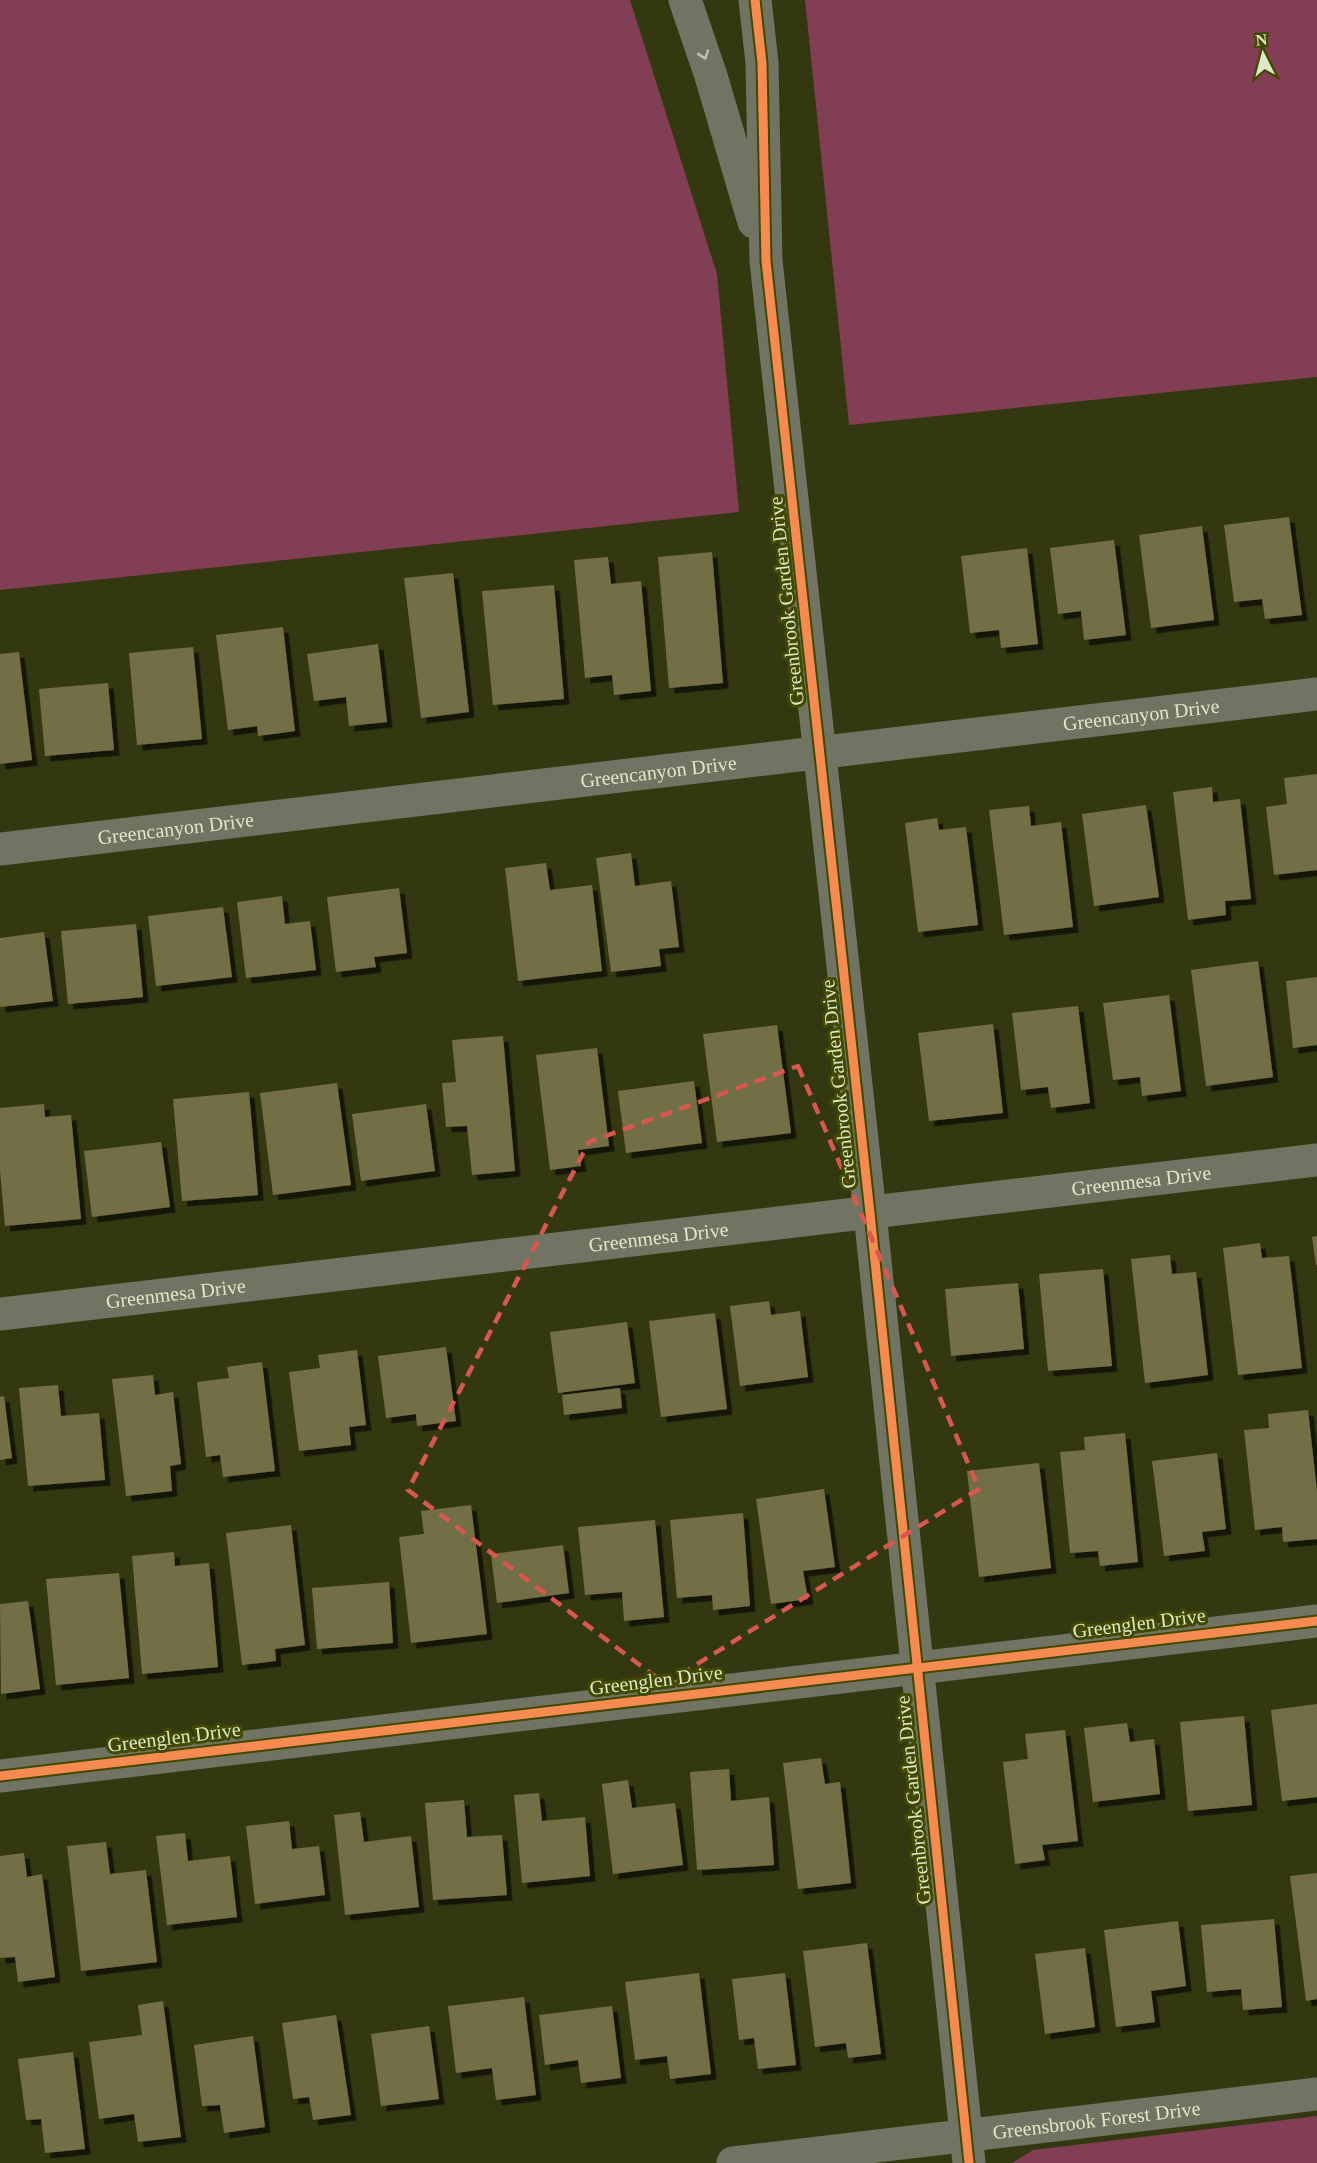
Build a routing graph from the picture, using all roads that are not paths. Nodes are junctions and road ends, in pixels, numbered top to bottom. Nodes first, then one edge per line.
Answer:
1 (685, 0) edge
2 (755, 0) edge
3 (766, 261) junction
4 (1317, 694) edge
5 (821, 753) junction
6 (0, 849) edge
7 (1317, 1160) edge
8 (870, 1213) junction
9 (0, 1314) edge
10 (1317, 1621) edge
11 (918, 1667) junction
12 (0, 1776) edge
13 (1317, 2094) edge
14 (968, 2149) edge
15 (733, 2163) edge

1 -> 3 street, Greenbrook Garden Drive
2 - 3 street, Greenbrook Garden Drive
3 - 5 street, Greenbrook Garden Drive
4 - 5 street, Greencanyon Drive
5 - 6 street, Greencanyon Drive
5 - 8 street, Greenbrook Garden Drive
7 - 8 street, Greenmesa Drive
8 - 9 street, Greenmesa Drive
8 - 11 street, Greenbrook Garden Drive
10 - 11 street, Greenglen Drive
11 - 12 street, Greenglen Drive
11 - 14 street, Greenbrook Garden Drive
13 - 14 street, Greensbrook Forest Drive
14 - 15 street, Greensbrook Forest Drive

